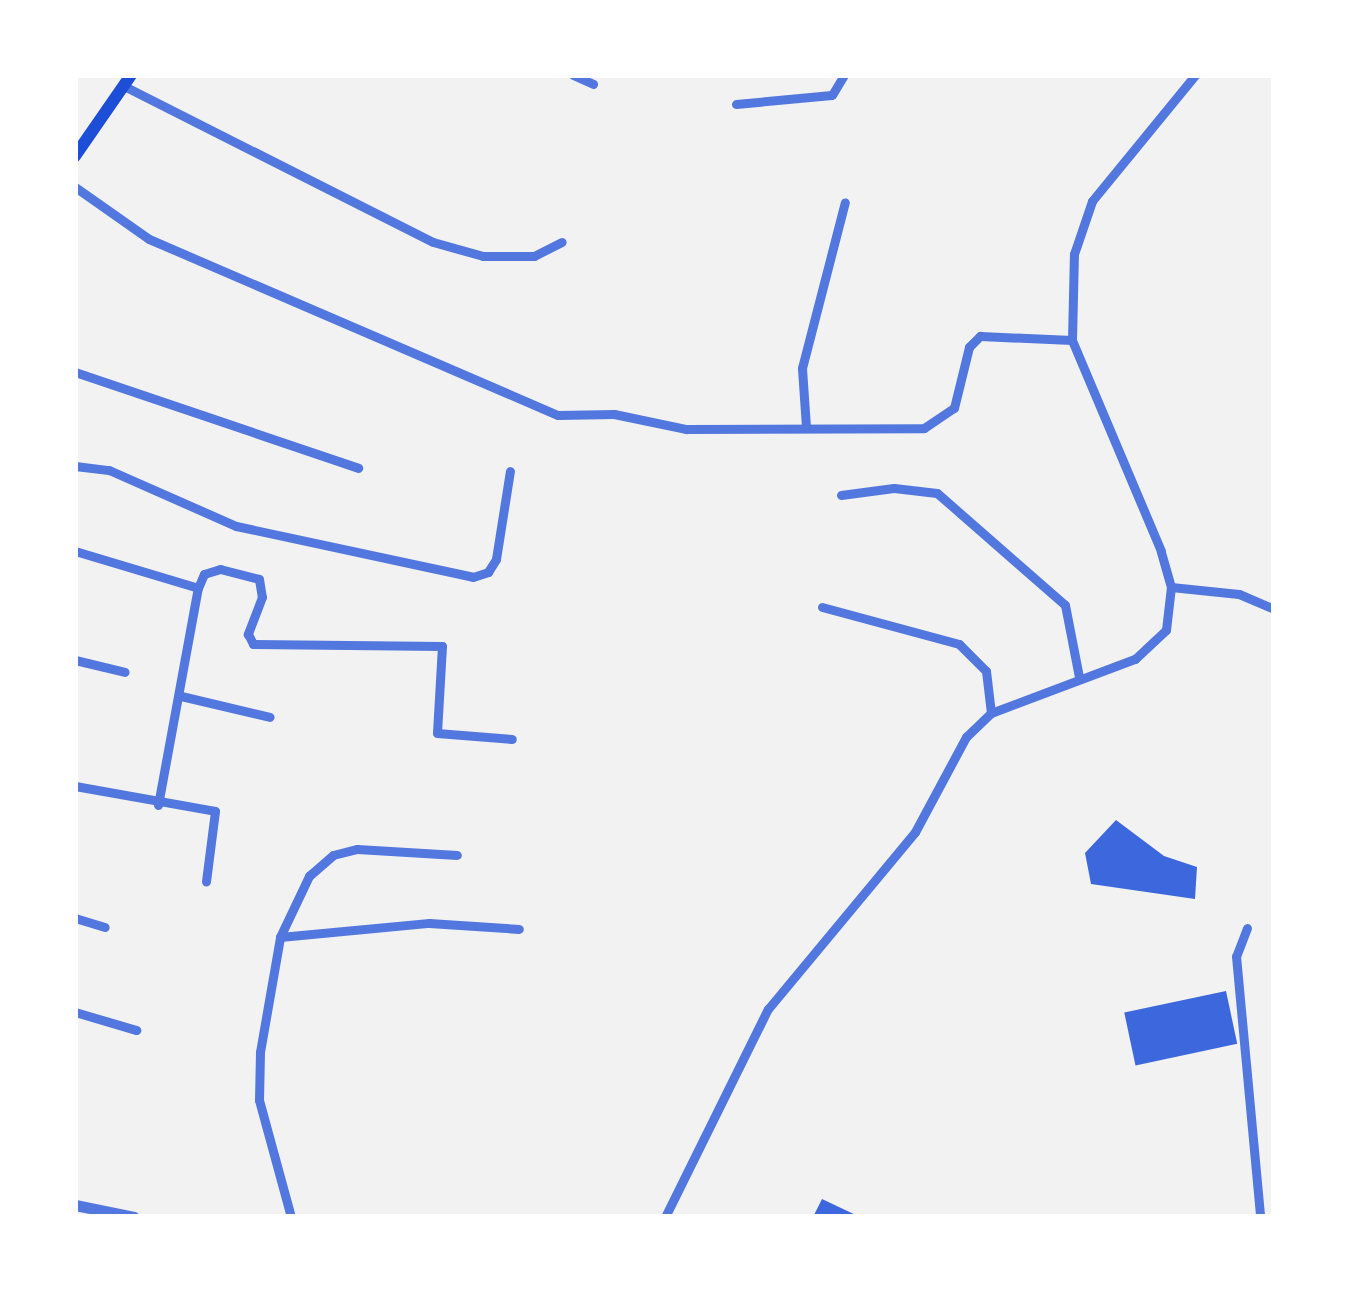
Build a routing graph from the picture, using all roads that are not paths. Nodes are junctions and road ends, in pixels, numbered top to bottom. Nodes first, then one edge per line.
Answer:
1 (573, 75) edge
2 (844, 75) edge
3 (1195, 75) edge
4 (128, 81) edge
5 (593, 84) dead end
6 (736, 104) dead end
7 (75, 156) edge
8 (75, 187) edge
9 (845, 202) dead end
10 (562, 242) dead end
11 (1072, 340) junction
12 (75, 372) edge
13 (806, 427) junction
14 (75, 466) edge
15 (358, 468) dead end
16 (510, 471) dead end
17 (841, 496) dead end
18 (75, 551) edge
19 (1172, 587) junction
20 (198, 588) junction
21 (822, 607) dead end
22 (1274, 608) edge
23 (75, 660) edge
24 (125, 672) dead end
25 (1078, 677) junction
26 (181, 696) junction
27 (991, 713) junction
28 (270, 717) dead end
29 (512, 738) dead end
30 (75, 786) edge
31 (158, 805) junction
32 (457, 855) dead end
33 (206, 881) dead end
34 (75, 918) edge
35 (105, 927) dead end
36 (519, 928) dead end
37 (1248, 928) dead end
38 (280, 937) junction
39 (75, 1012) edge
40 (136, 1030) dead end
41 (75, 1204) edge
42 (134, 1217) edge
43 (291, 1217) edge
44 (665, 1217) edge
45 (1260, 1217) edge

1 - 5 street
2 - 6 street
3 - 11 street
4 - 7 main road
4 - 10 street
8 - 13 street
9 - 13 street
11 - 13 street
11 - 19 street
12 - 15 street
14 - 16 street
17 - 25 street
18 - 20 street
19 - 22 street
19 - 25 street
20 - 26 street
20 - 29 street
21 - 27 street
23 - 24 street
25 - 27 street
26 - 28 street
26 - 31 street
27 - 44 street
30 - 31 street
31 - 33 street
32 - 38 street
34 - 35 street
36 - 38 street
37 - 45 street
38 - 43 street
39 - 40 street
41 - 42 street

